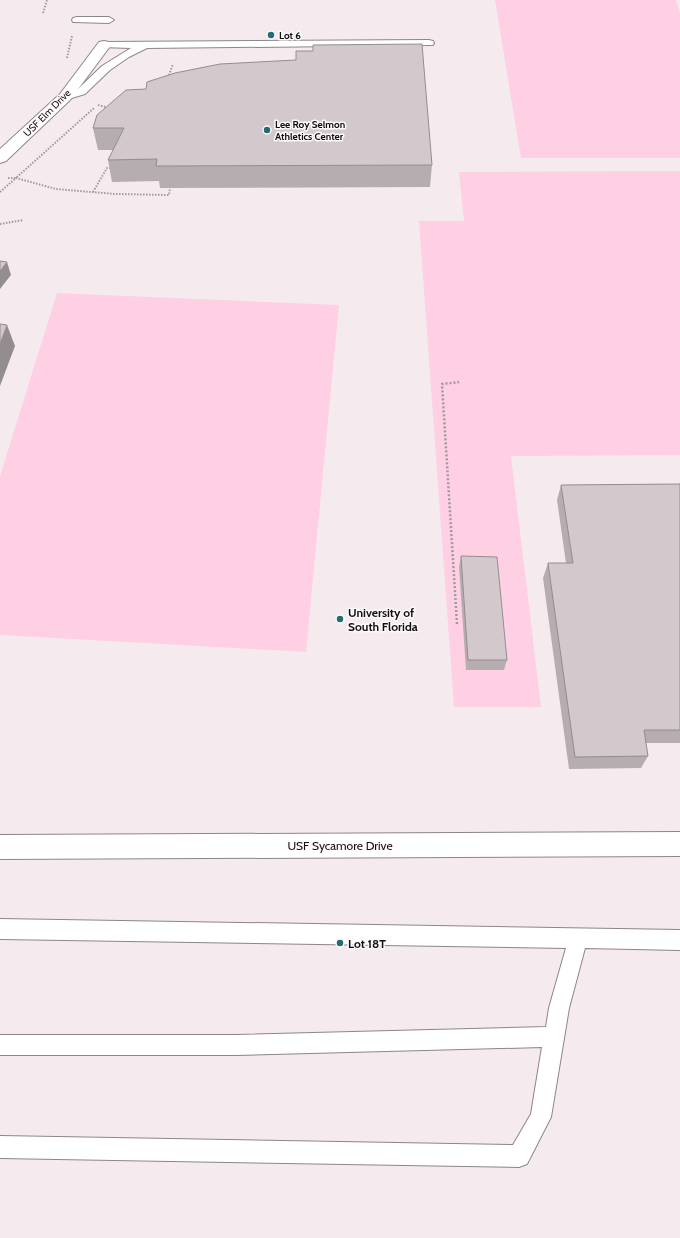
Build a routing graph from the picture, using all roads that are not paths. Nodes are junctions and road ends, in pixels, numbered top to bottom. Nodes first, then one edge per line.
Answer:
1 (76, 20) dead end
2 (109, 20) dead end
3 (429, 43) dead end
4 (104, 45) joint
5 (147, 45) junction
6 (65, 98) junction
7 (3, 152) edge
8 (680, 844) edge
9 (0, 847) edge
10 (0, 929) edge
11 (578, 939) junction
12 (680, 940) edge
13 (554, 1037) junction
14 (0, 1045) edge
15 (0, 1147) edge

1 - 2 lane
3 - 5 lane
4 - 5 lane
4 - 6 street, USF Elm Drive
5 - 6 lane
6 - 7 street, USF Elm Drive
8 - 9 street, USF Sycamore Drive
10 - 11 lane
11 - 12 lane
11 - 13 lane
13 - 14 lane
13 - 15 lane

